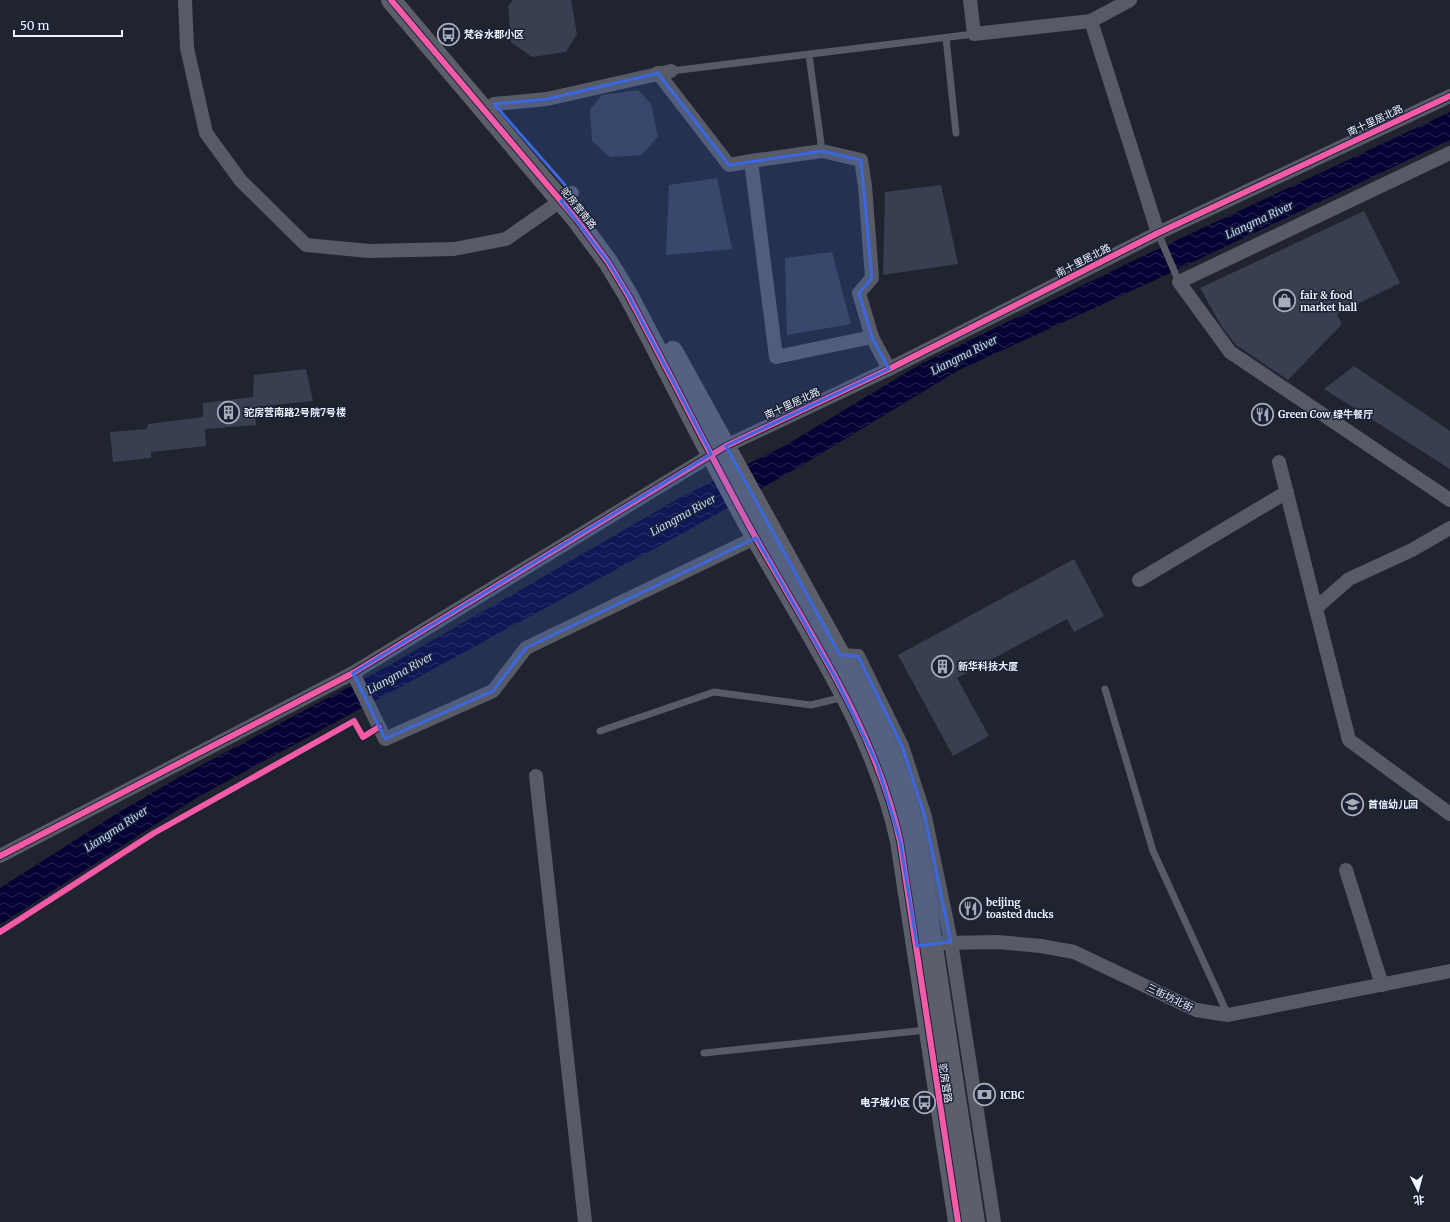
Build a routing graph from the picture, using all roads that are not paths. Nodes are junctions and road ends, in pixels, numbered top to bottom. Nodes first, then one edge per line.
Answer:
1 (185, 0) edge
2 (391, 0) edge
3 (408, 0) edge
4 (970, 0) edge
5 (1130, 0) edge
6 (1091, 21) junction
7 (974, 34) junction
8 (946, 38) junction
9 (809, 55) junction
10 (664, 72) junction
11 (1450, 96) edge
12 (494, 104) junction
13 (956, 133) dead end
14 (822, 151) junction
15 (1450, 153) edge
16 (751, 161) junction
17 (566, 197) junction
18 (1158, 234) junction
19 (1179, 282) junction
20 (872, 337) junction
21 (889, 369) junction
22 (718, 450) junction
23 (1280, 462) dead end
24 (1287, 492) junction
25 (1450, 500) edge
26 (1450, 528) edge
27 (764, 534) junction
28 (1138, 580) dead end
29 (1316, 608) junction
30 (840, 655) junction
31 (353, 673) junction
32 (1105, 689) dead end
33 (853, 694) junction
34 (600, 731) dead end
35 (536, 776) dead end
36 (1450, 814) edge
37 (0, 856) edge
38 (1346, 870) dead end
39 (934, 944) junction
40 (1450, 972) edge
41 (1382, 984) junction
42 (1228, 1015) junction
43 (937, 1030) junction
44 (704, 1053) dead end
45 (585, 1222) edge
46 (958, 1222) edge
47 (975, 1222) edge
48 (994, 1222) edge

1 - 17 street
2 - 17 street, 驼房营南路
3 - 12 street, 驼房营南路
4 - 7 street
5 - 6 street
6 - 7 street
6 - 18 street
7 - 8 lane
8 - 9 lane
8 - 13 lane
9 - 10 lane
9 - 14 lane
10 - 12 street
10 - 16 street
11 - 18 street, 南十里居北路
12 - 17 street, 驼房营南路
14 - 16 street
14 - 20 street
15 - 19 street
16 - 20 street
17 - 22 street, 驼房营南路
18 - 19 lane
18 - 21 street, 南十里居北路
19 - 25 street
20 - 21 street
21 - 22 street, 南十里居北路
22 - 27 street, 驼房营南路
22 - 31 street, 南十里居北路
23 - 24 street
24 - 28 street
24 - 29 street
26 - 29 street
27 - 30 street
27 - 31 street
27 - 33 street
29 - 36 street
30 - 33 street
30 - 39 street
31 - 37 street, 南十里居北路
32 - 42 lane
33 - 34 lane
33 - 39 street, 驼房营路
35 - 45 street
38 - 41 street
39 - 42 street, 三街坊北街
39 - 43 street, 驼房营路
39 - 48 street
40 - 41 street, 三街坊北街
41 - 42 street, 三街坊北街
43 - 44 lane
43 - 46 street, 驼房营路
43 - 47 street, 驼房营路

